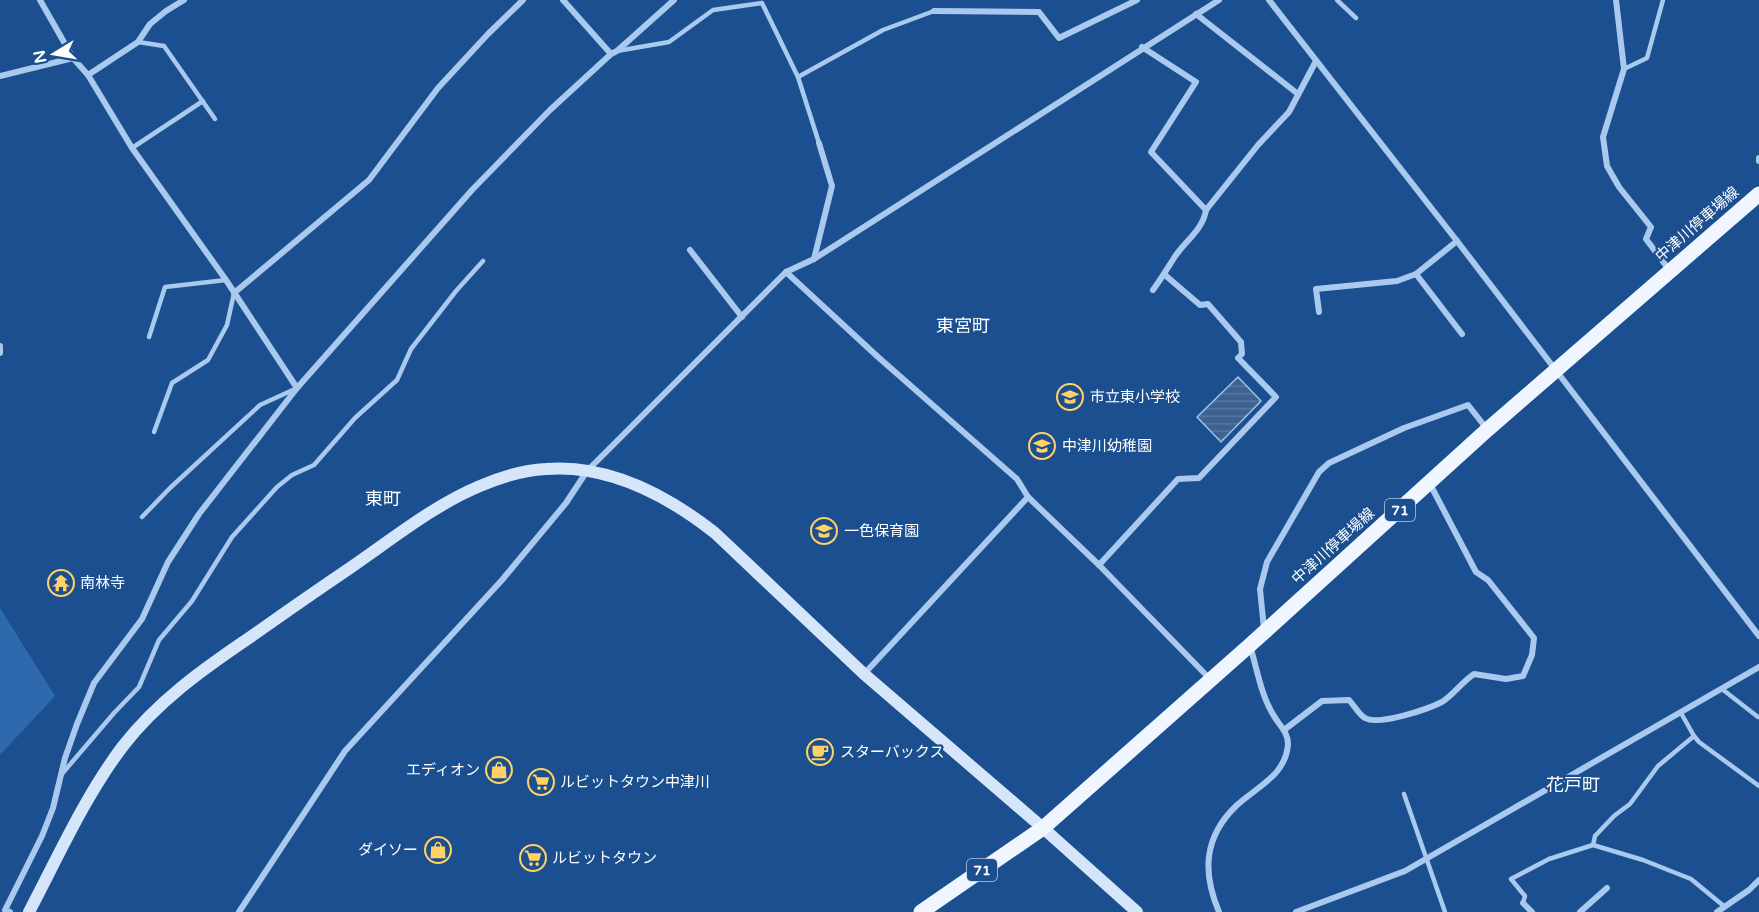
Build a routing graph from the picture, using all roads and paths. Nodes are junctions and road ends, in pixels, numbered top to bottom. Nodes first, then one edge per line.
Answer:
1 (40, 0) edge
2 (184, 0) edge
3 (524, 0) edge
4 (563, 0) edge
5 (674, 0) edge
6 (1137, 0) edge
7 (1218, 0) edge
8 (1269, 0) edge
9 (1337, 0) edge
10 (1616, 0) edge
11 (1663, 0) edge
12 (1206, 4) edge
13 (934, 11) joint
14 (1196, 14) junction
15 (1356, 18) dead end
16 (138, 42) junction
17 (1142, 47) junction
18 (614, 52) junction
19 (73, 58) junction
20 (1317, 61) junction
21 (1624, 69) junction
22 (88, 75) junction
23 (0, 76) edge
24 (798, 77) junction
25 (1298, 94) junction
26 (203, 101) junction
27 (215, 119) dead end
28 (819, 143) joint
29 (132, 148) junction
30 (1757, 201) edge
31 (1206, 210) junction
32 (1457, 241) junction
33 (690, 250) dead end
34 (814, 259) junction
35 (483, 261) dead end
36 (1670, 271) junction
37 (786, 272) junction
38 (1416, 274) junction
39 (1165, 275) junction
40 (226, 280) junction
41 (1153, 290) dead end
42 (234, 293) junction
43 (1319, 312) dead end
44 (742, 317) junction
45 (1462, 334) dead end
46 (149, 338) dead end
47 (0, 346) edge
48 (0, 353) edge
49 (1556, 372) junction
50 (297, 388) junction
51 (1487, 430) junction
52 (154, 432) dead end
53 (587, 471) junction
54 (1430, 484) junction
55 (1028, 497) junction
56 (142, 517) dead end
57 (1099, 565) junction
58 (1264, 630) junction
59 (1759, 636) edge
60 (1250, 645) junction
61 (1759, 667) edge
62 (864, 674) junction
63 (1210, 679) junction
64 (1722, 689) junction
65 (1681, 712) junction
66 (1758, 717) edge
67 (1284, 730) junction
68 (1694, 736) junction
69 (61, 775) junction
70 (1759, 786) edge
71 (1404, 794) dead end
72 (1043, 828) junction
73 (1593, 845) junction
74 (1427, 858) junction
75 (1759, 880) edge
76 (1607, 888) dead end
77 (1523, 903) joint
78 (1725, 907) junction
79 (6, 911) edge
80 (29, 912) edge
81 (239, 912) edge
82 (921, 912) edge
83 (1137, 912) edge
84 (1219, 912) edge
85 (1296, 912) edge
86 (1445, 912) edge
87 (1532, 912) edge
88 (1580, 912) edge
89 (1717, 912) edge

1 - 19 street
2 - 16 street
3 - 42 street
4 - 18 street
5 - 18 street
6 - 13 street
7 - 12 street
8 - 20 street
9 - 15 lane
10 - 21 street
11 - 21 lane
12 - 14 street
13 - 24 lane
14 - 17 street
14 - 25 street
16 - 22 street
16 - 26 lane
17 - 31 street
17 - 34 street
18 - 24 lane
18 - 50 street
19 - 22 street
19 - 23 street
20 - 25 street
20 - 32 street
21 - 36 street
22 - 29 street
24 - 28 lane
25 - 31 street
26 - 27 lane
26 - 29 lane
28 - 34 street
29 - 40 street
30 - 36 main road, 中津川停車場線 / 71
31 - 39 street
32 - 38 street
32 - 49 street
33 - 44 street
34 - 37 street
35 - 69 lane
36 - 49 main road, 中津川停車場線 / 71
37 - 44 street
37 - 55 street
38 - 43 street
38 - 45 street
39 - 41 street
39 - 57 street
40 - 42 street
40 - 46 lane
42 - 50 street
42 - 52 lane
44 - 53 street
47 - 48 street
49 - 51 main road, 中津川停車場線 / 71
49 - 59 street
50 - 56 lane
50 - 69 street
51 - 54 main road, 中津川停車場線 / 71
51 - 58 street
53 - 62 street
53 - 80 street
53 - 81 street
54 - 58 main road, 中津川停車場線 / 71
54 - 67 street
55 - 57 street
55 - 62 street
57 - 63 street
58 - 60 main road, 中津川停車場線 / 71
60 - 63 main road, 中津川停車場線 / 71
60 - 67 street
61 - 64 street
62 - 72 street
63 - 72 main road, 中津川停車場線 / 71
64 - 65 street
64 - 66 lane
65 - 68 lane
65 - 74 street
67 - 84 street
68 - 70 lane
68 - 73 lane
69 - 79 street
71 - 74 lane
72 - 82 main road, 中津川停車場線 / 71
72 - 83 street
73 - 77 lane
73 - 78 lane
74 - 85 street
74 - 86 lane
75 - 78 street
76 - 88 street
77 - 87 street
78 - 89 street

